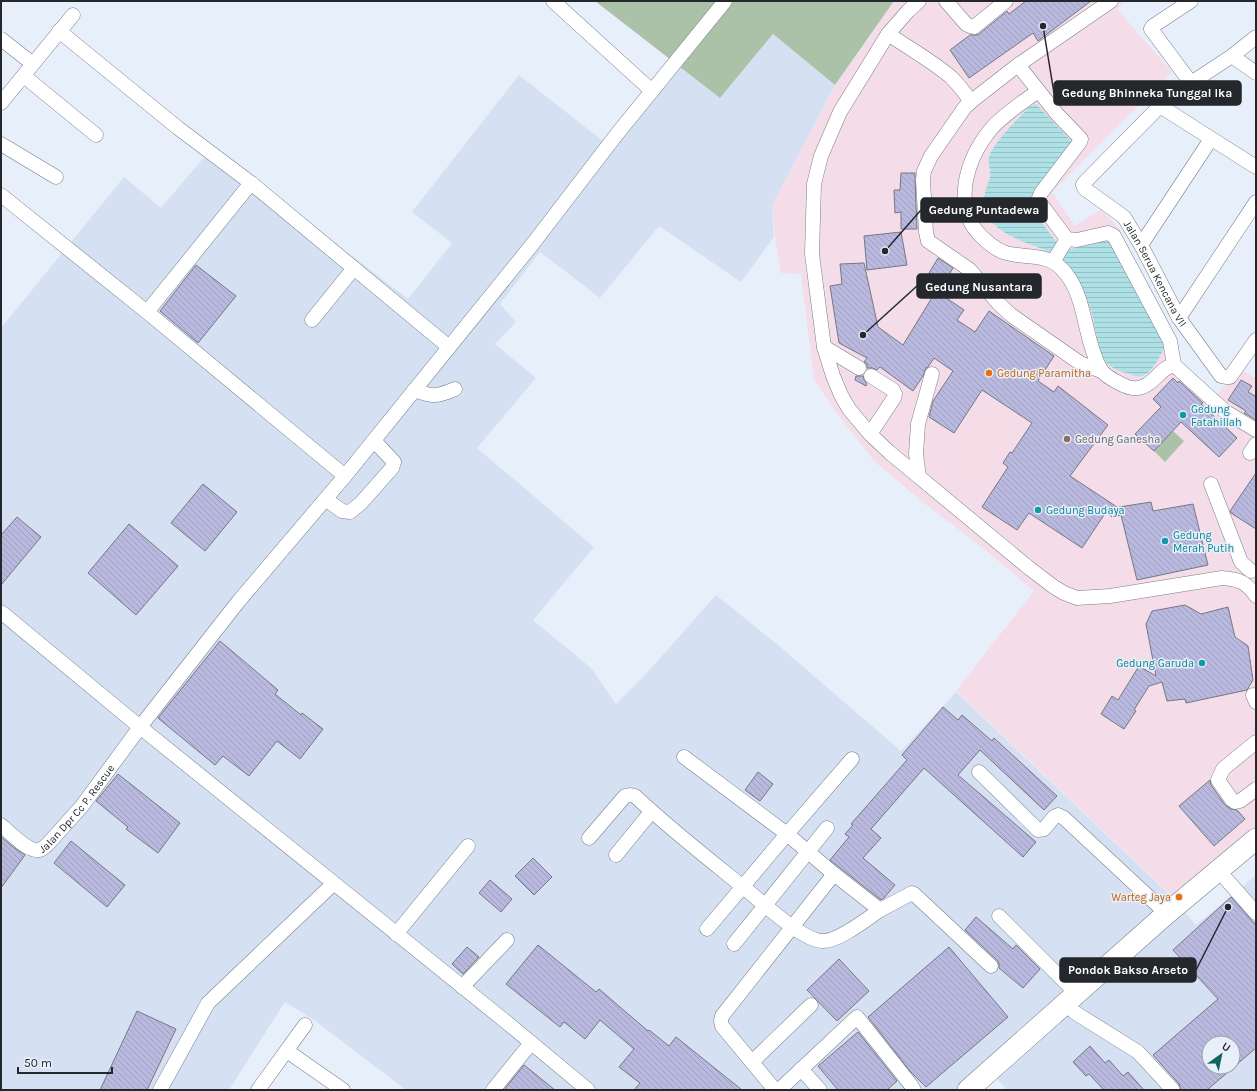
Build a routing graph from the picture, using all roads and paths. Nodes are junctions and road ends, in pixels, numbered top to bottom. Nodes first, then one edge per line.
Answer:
1 (553, 1) edge
2 (725, 1) edge
3 (919, 1) edge
4 (946, 1) edge
5 (1006, 1) edge
6 (1191, 1) edge
7 (1108, 2) edge
8 (72, 15) dead end
9 (59, 31) junction
10 (888, 34) junction
11 (1256, 37) edge
12 (1, 39) edge
13 (1232, 56) junction
14 (33, 64) junction
15 (1018, 65) junction
16 (1256, 73) edge
17 (24, 76) junction
18 (1191, 83) junction
19 (652, 91) junction
20 (1038, 91) junction
21 (971, 102) junction
22 (1, 103) edge
23 (1160, 106) junction
24 (96, 135) dead end
25 (1211, 139) junction
26 (1, 144) edge
27 (1256, 167) edge
28 (56, 177) dead end
29 (250, 183) junction
30 (1, 195) edge
31 (1256, 202) edge
32 (1141, 245) junction
33 (1060, 250) junction
34 (354, 268) junction
35 (147, 312) junction
36 (1179, 318) junction
37 (312, 320) dead end
38 (1256, 340) edge
39 (449, 347) junction
40 (824, 347) junction
41 (1174, 365) junction
42 (859, 368) dead end
43 (1102, 371) junction
44 (932, 374) dead end
45 (871, 376) dead end
46 (455, 389) dead end
47 (414, 390) junction
48 (1256, 430) edge
49 (870, 434) junction
50 (372, 441) junction
51 (345, 476) junction
52 (919, 477) junction
53 (1211, 484) dead end
54 (325, 500) junction
55 (1250, 572) edge
56 (1256, 596) edge
57 (1, 612) edge
58 (140, 727) junction
59 (1256, 742) edge
60 (684, 757) dead end
61 (852, 758) dead end
62 (979, 772) dead end
63 (1256, 789) edge
64 (651, 812) junction
65 (1, 825) edge
66 (827, 828) dead end
67 (787, 834) junction
68 (589, 838) dead end
69 (1256, 839) edge
70 (468, 846) dead end
71 (808, 851) junction
72 (616, 854) dead end
73 (1256, 854) edge
74 (834, 874) junction
75 (1226, 879) junction
76 (333, 884) junction
77 (743, 887) junction
78 (765, 905) junction
79 (880, 910) junction
80 (1256, 913) edge
81 (1167, 914) junction
82 (999, 916) dead end
83 (792, 927) junction
84 (707, 929) dead end
85 (396, 934) junction
86 (507, 940) dead end
87 (734, 944) dead end
88 (991, 966) dead end
89 (462, 987) junction
90 (1075, 1003) junction
91 (811, 1005) dead end
92 (305, 1025) dead end
93 (532, 1043) junction
94 (287, 1051) junction
95 (752, 1062) junction
96 (801, 1070) junction
97 (160, 1090) edge
98 (258, 1090) edge
99 (343, 1090) edge
100 (492, 1090) edge
101 (588, 1090) edge
102 (775, 1090) edge
103 (779, 1090) edge
104 (820, 1090) edge
105 (915, 1090) edge
106 (968, 1090) edge
107 (986, 1090) edge
108 (1173, 1090) edge

1 - 19 street
2 - 19 street
3 - 10 street
4 - 5 street
6 - 18 street
7 - 15 street
8 - 9 street
9 - 14 street
9 - 29 street
10 - 21 street
10 - 40 street
11 - 13 street, Jalan Serua Kencana VII
12 - 14 street
13 - 16 street
13 - 18 street, Jalan Serua Kencana VII
14 - 17 street
15 - 20 street
15 - 21 street
17 - 22 street
17 - 24 street
18 - 23 street, Jalan Serua Kencana VII
19 - 39 street
20 - 33 street
20 - 33 street
21 - 43 street
23 - 25 street
23 - 32 street, Jalan Serua Kencana VII
25 - 27 street
25 - 32 street
26 - 28 street
29 - 34 street
29 - 35 street
30 - 35 street
31 - 36 street
32 - 36 street, Jalan Serua Kencana VII
33 - 41 street
33 - 43 street
34 - 37 street
34 - 39 street
35 - 51 street
36 - 38 street, Jalan Serua Kencana VII
39 - 47 street
40 - 42 street
40 - 49 street
41 - 43 street
41 - 48 street
44 - 52 street
45 - 49 street
46 - 47 street
47 - 50 street
49 - 52 street
50 - 51 street
50 - 54 street
51 - 54 street
52 - 55 street
53 - 55 street
54 - 58 street
55 - 56 street
57 - 58 street
58 - 65 street, Jalan Dpr Cc P. Rescue
58 - 76 street
59 - 63 street
60 - 67 street
61 - 67 street
62 - 81 street
64 - 68 street
64 - 72 street
64 - 77 street
66 - 71 street
67 - 71 street
67 - 77 street
69 - 81 highway
70 - 85 street
71 - 74 street
71 - 78 street
73 - 75 highway
74 - 79 street
74 - 83 street
75 - 80 street
75 - 90 highway
76 - 85 street
76 - 97 street
77 - 78 street
77 - 84 street
78 - 83 street
78 - 87 street
79 - 83 street
79 - 88 street
81 - 90 highway
82 - 90 street
83 - 95 street
85 - 89 street
86 - 89 street
89 - 93 street
90 - 106 highway
90 - 107 highway
90 - 108 street
91 - 95 street
92 - 94 street
93 - 100 street
93 - 101 street
94 - 98 street
94 - 99 street
95 - 102 street
96 - 103 street
96 - 104 street
96 - 105 street

